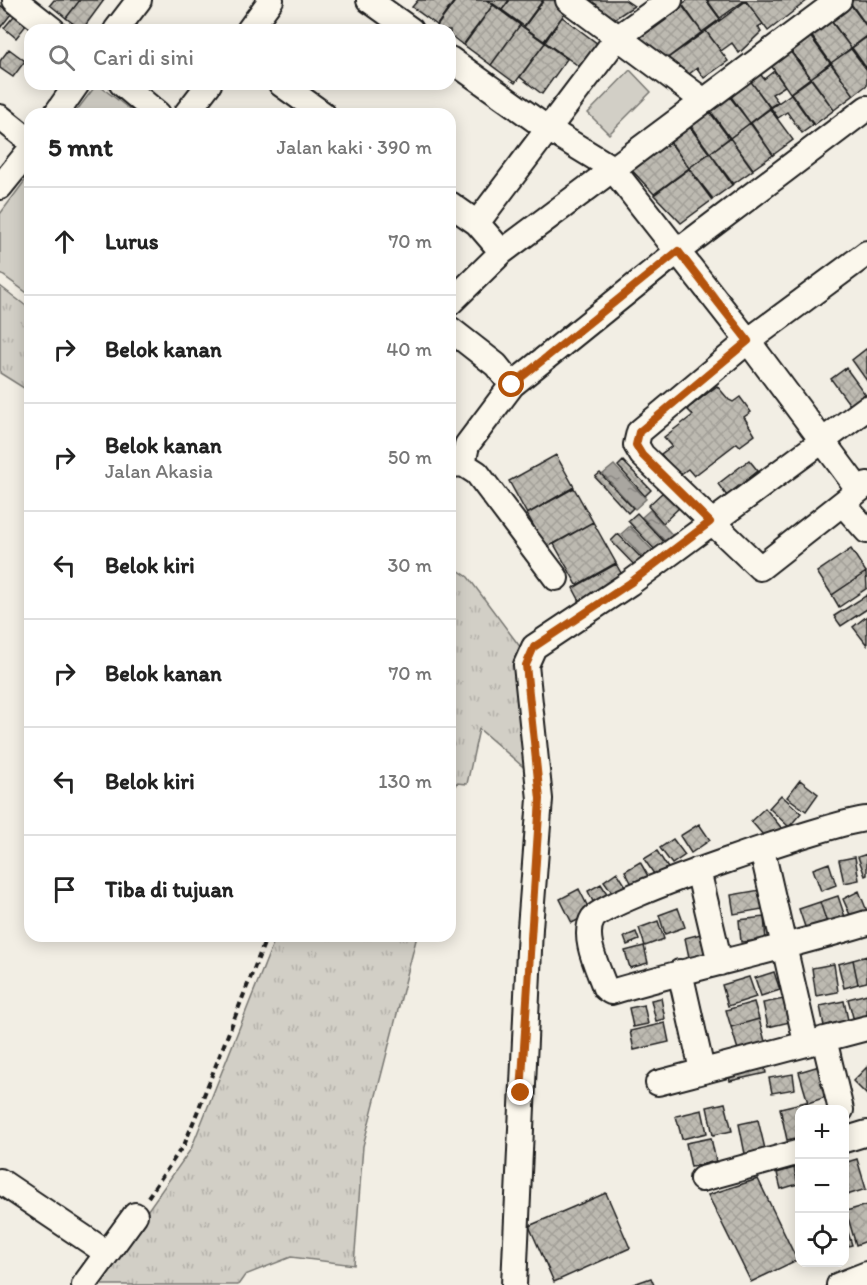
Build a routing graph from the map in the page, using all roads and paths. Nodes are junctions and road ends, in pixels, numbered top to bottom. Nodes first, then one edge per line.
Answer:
1 (15, 0) edge
2 (140, 0) edge
3 (271, 0) edge
4 (369, 0) edge
5 (568, 0) edge
6 (670, 0) edge
7 (838, 0) edge
8 (45, 24) edge
9 (121, 24) edge
10 (253, 24) edge
11 (403, 24) edge
12 (617, 38) junction
13 (456, 62) edge
14 (72, 90) edge
15 (129, 90) edge
16 (204, 90) edge
17 (289, 90) edge
18 (704, 101) junction
19 (60, 108) edge
20 (152, 108) edge
21 (191, 108) edge
22 (315, 108) edge
23 (867, 108) edge
24 (0, 117) edge
25 (548, 129) junction
26 (24, 136) edge
27 (24, 157) edge
28 (612, 168) junction
29 (0, 187) edge
30 (456, 208) edge
31 (477, 223) junction
32 (678, 251) junction
33 (502, 252) junction
34 (867, 253) edge
35 (456, 297) edge
36 (456, 334) edge
37 (748, 341) junction
38 (512, 385) junction
39 (867, 408) edge
40 (822, 440) junction
41 (456, 464) edge
42 (856, 493) edge
43 (710, 522) junction
44 (867, 531) edge
45 (556, 578) dead end
46 (867, 819) edge
47 (762, 850) junction
48 (698, 870) junction
49 (867, 923) edge
50 (265, 942) edge
51 (784, 948) junction
52 (720, 963) junction
53 (680, 972) junction
54 (867, 1028) edge
55 (815, 1041) junction
56 (702, 1070) junction
57 (658, 1083) dead end
58 (839, 1105) edge
59 (795, 1153) edge
60 (702, 1179) dead end
61 (0, 1181) edge
62 (135, 1215) joint
63 (107, 1253) junction
64 (867, 1274) edge
65 (84, 1285) edge
66 (514, 1285) edge
67 (838, 1285) edge

1 - 8 street
2 - 9 street
3 - 10 street
4 - 11 street
5 - 12 street
6 - 12 street
7 - 18 street
12 - 18 street
12 - 25 street
13 - 25 street
14 - 19 street
15 - 20 street
16 - 21 street
17 - 22 street
18 - 28 street
23 - 32 street
24 - 26 street
25 - 28 street
25 - 31 street
27 - 29 street
28 - 32 street
28 - 33 street
30 - 31 street
31 - 33 street
32 - 37 street
32 - 38 street
33 - 35 street
34 - 37 street
36 - 38 street
37 - 40 street
37 - 43 street
38 - 41 street
39 - 40 street
40 - 42 street
40 - 43 street
41 - 45 street
42 - 43 street
42 - 44 street
43 - 66 street
46 - 47 street
47 - 48 street
47 - 51 street
48 - 52 street
48 - 53 street
49 - 51 street
50 - 62 path
51 - 52 street
51 - 55 street
52 - 53 street
53 - 56 street
54 - 55 street
55 - 56 street
55 - 58 street
56 - 57 street
59 - 60 street
61 - 63 street
62 - 63 street
63 - 65 street
64 - 67 street

